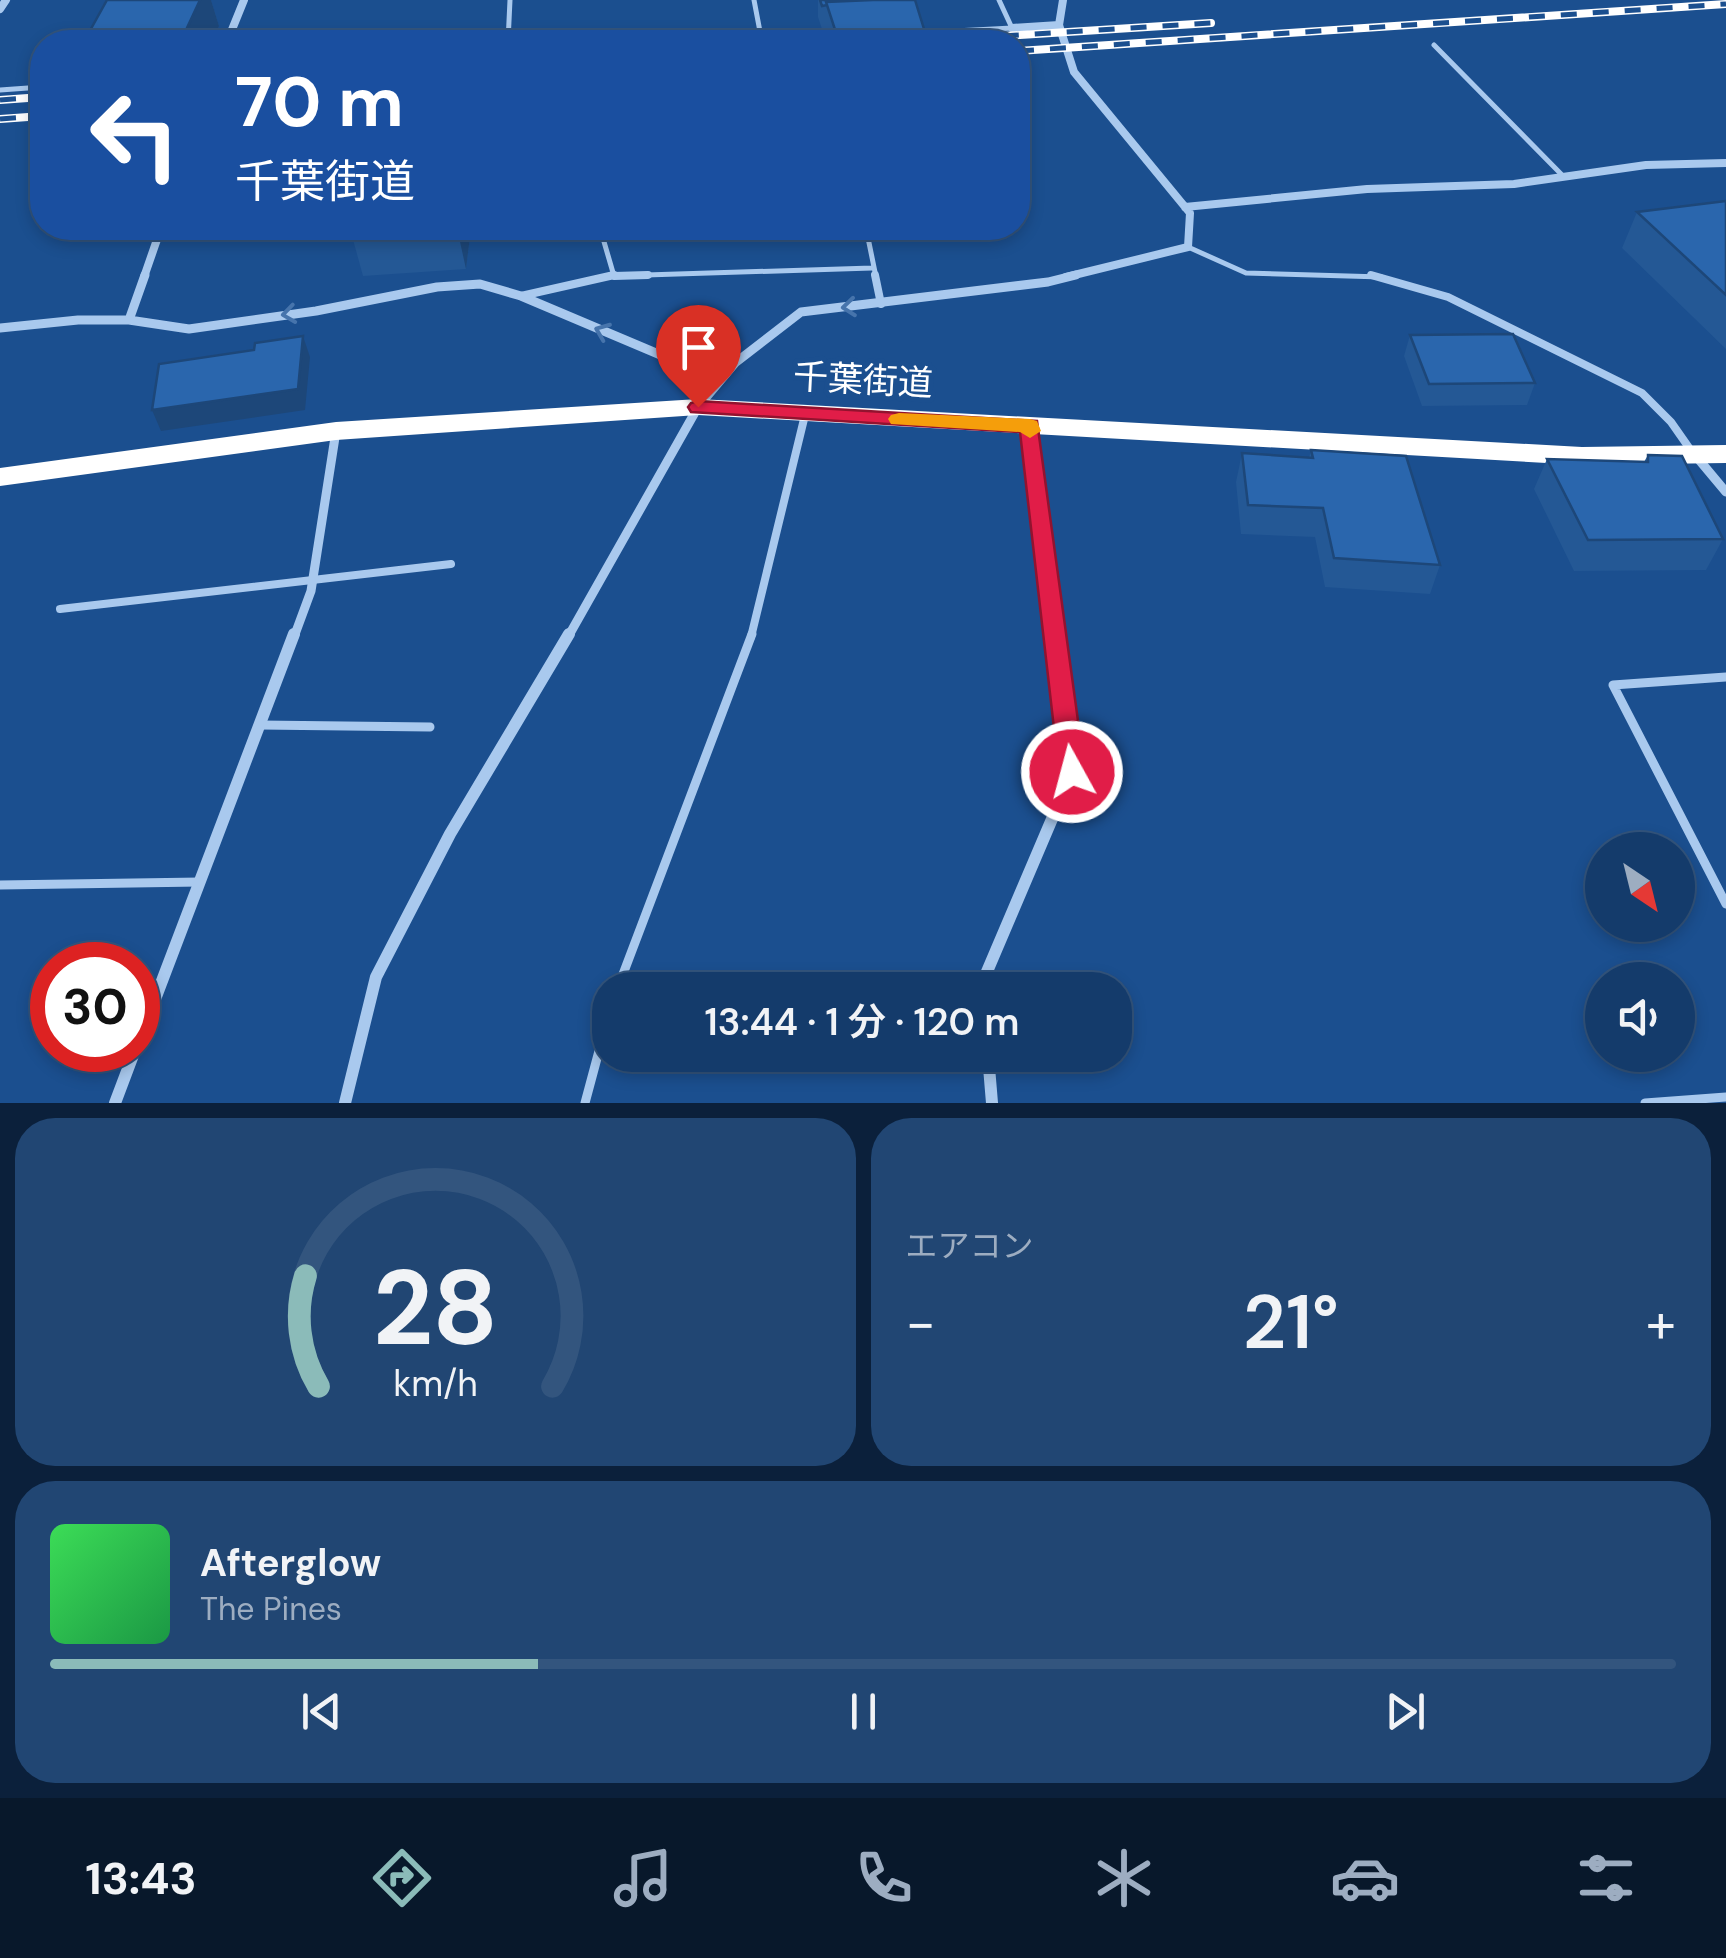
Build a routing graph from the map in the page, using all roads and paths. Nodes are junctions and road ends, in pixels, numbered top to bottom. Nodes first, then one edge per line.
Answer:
1 (6, 0) edge
2 (244, 0) edge
3 (510, 0) edge
4 (754, 0) edge
5 (999, 0) edge
6 (1063, 0) edge
7 (0, 9) edge
8 (1059, 24) junction
9 (1012, 28) junction
10 (233, 30) edge
11 (509, 30) edge
12 (758, 30) edge
13 (974, 30) edge
14 (1434, 45) dead end
15 (30, 88) edge
16 (0, 90) edge
17 (1726, 163) edge
18 (1563, 176) junction
19 (1185, 208) junction
20 (157, 240) edge
21 (604, 240) edge
22 (868, 240) edge
23 (1188, 247) junction
24 (872, 268) junction
25 (614, 276) junction
26 (521, 296) junction
27 (880, 304) junction
28 (129, 320) junction
29 (0, 328) edge
30 (698, 407) junction
31 (805, 414) junction
32 (1030, 426) junction
33 (336, 432) junction
34 (1726, 454) edge
35 (1695, 456) junction
36 (0, 477) edge
37 (1726, 492) edge
38 (452, 564) dead end
39 (313, 582) junction
40 (60, 610) dead end
41 (1726, 677) edge
42 (260, 726) junction
43 (430, 727) dead end
44 (200, 882) junction
45 (0, 886) edge
46 (1726, 904) edge
47 (624, 972) edge
48 (987, 972) edge
49 (160, 985) edge
50 (126, 1072) edge
51 (593, 1072) edge
52 (989, 1072) edge
53 (1726, 1098) edge
54 (114, 1103) edge
55 (345, 1103) edge
56 (585, 1103) edge
57 (992, 1103) edge
58 (1645, 1103) edge

1 - 7 street
2 - 10 street
3 - 11 lane
4 - 12 lane
5 - 9 lane
6 - 8 street
8 - 9 street
8 - 19 street
9 - 13 lane
14 - 18 lane
15 - 16 lane
17 - 18 street
18 - 19 street
19 - 23 street
20 - 28 street
21 - 25 lane
22 - 24 lane
23 - 27 street
23 - 35 lane
24 - 25 lane
24 - 27 lane
25 - 26 lane
26 -> 28 street
30 -> 26 street
27 -> 30 street
28 - 29 street
30 - 31 highway, 千葉街道
30 - 33 highway, 千葉街道
30 - 55 street
31 - 32 highway, 千葉街道
31 - 47 lane
32 - 35 highway, 千葉街道
32 - 48 street
33 - 36 highway, 千葉街道
33 - 39 street
34 - 35 highway, 千葉街道
35 - 37 street
38 - 39 lane
39 - 40 lane
39 - 42 street
41 - 46 lane
42 - 43 lane
42 - 44 street
44 - 45 lane
44 - 49 street
50 - 54 street
51 - 56 lane
52 - 57 street
53 - 58 lane

